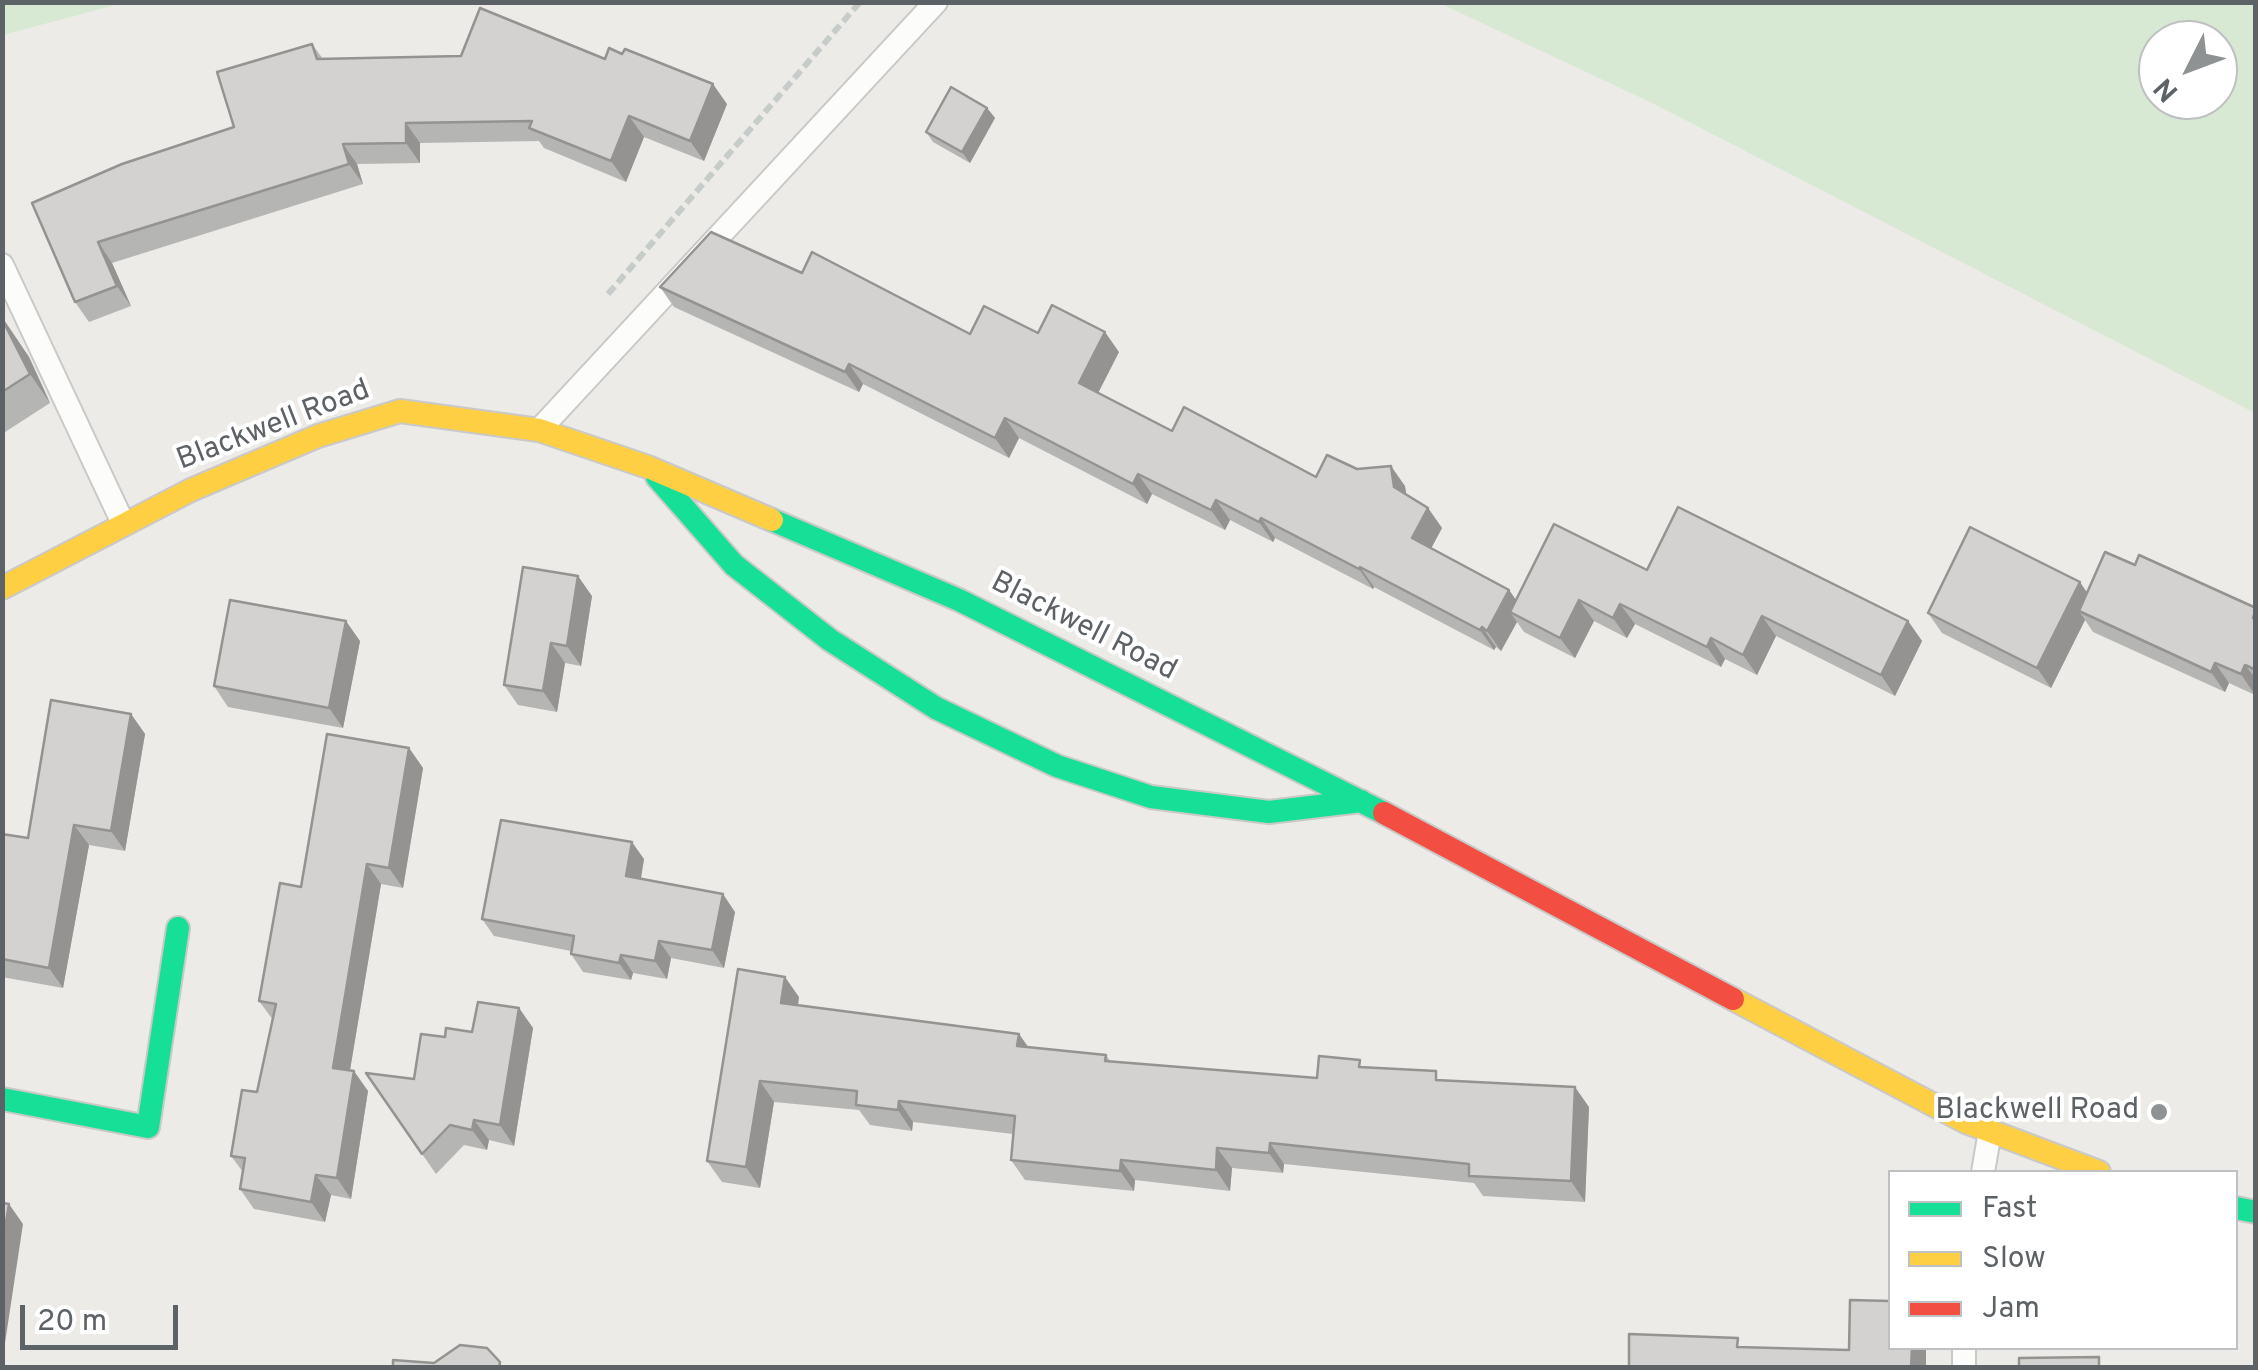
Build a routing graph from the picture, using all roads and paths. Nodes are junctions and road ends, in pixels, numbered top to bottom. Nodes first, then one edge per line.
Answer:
1 (860, 2) edge
2 (936, 2) edge
3 (2, 265) edge
4 (596, 308) dead end
5 (539, 430) junction
6 (648, 467) junction
7 (123, 522) junction
8 (2, 588) edge
9 (1362, 801) junction
10 (178, 928) dead end
11 (2, 1099) edge
12 (1990, 1130) junction
13 (1982, 1170) edge
14 (2094, 1170) edge

1 - 4 path
2 - 5 lane
3 - 7 lane
5 - 6 street, Blackwell Road
5 - 7 street, Blackwell Road
6 - 9 street, Blackwell Road
6 - 9 street
7 - 8 street, Blackwell Road
9 - 12 street, Blackwell Road
10 - 11 street
12 - 13 lane
12 - 14 street, Blackwell Road

